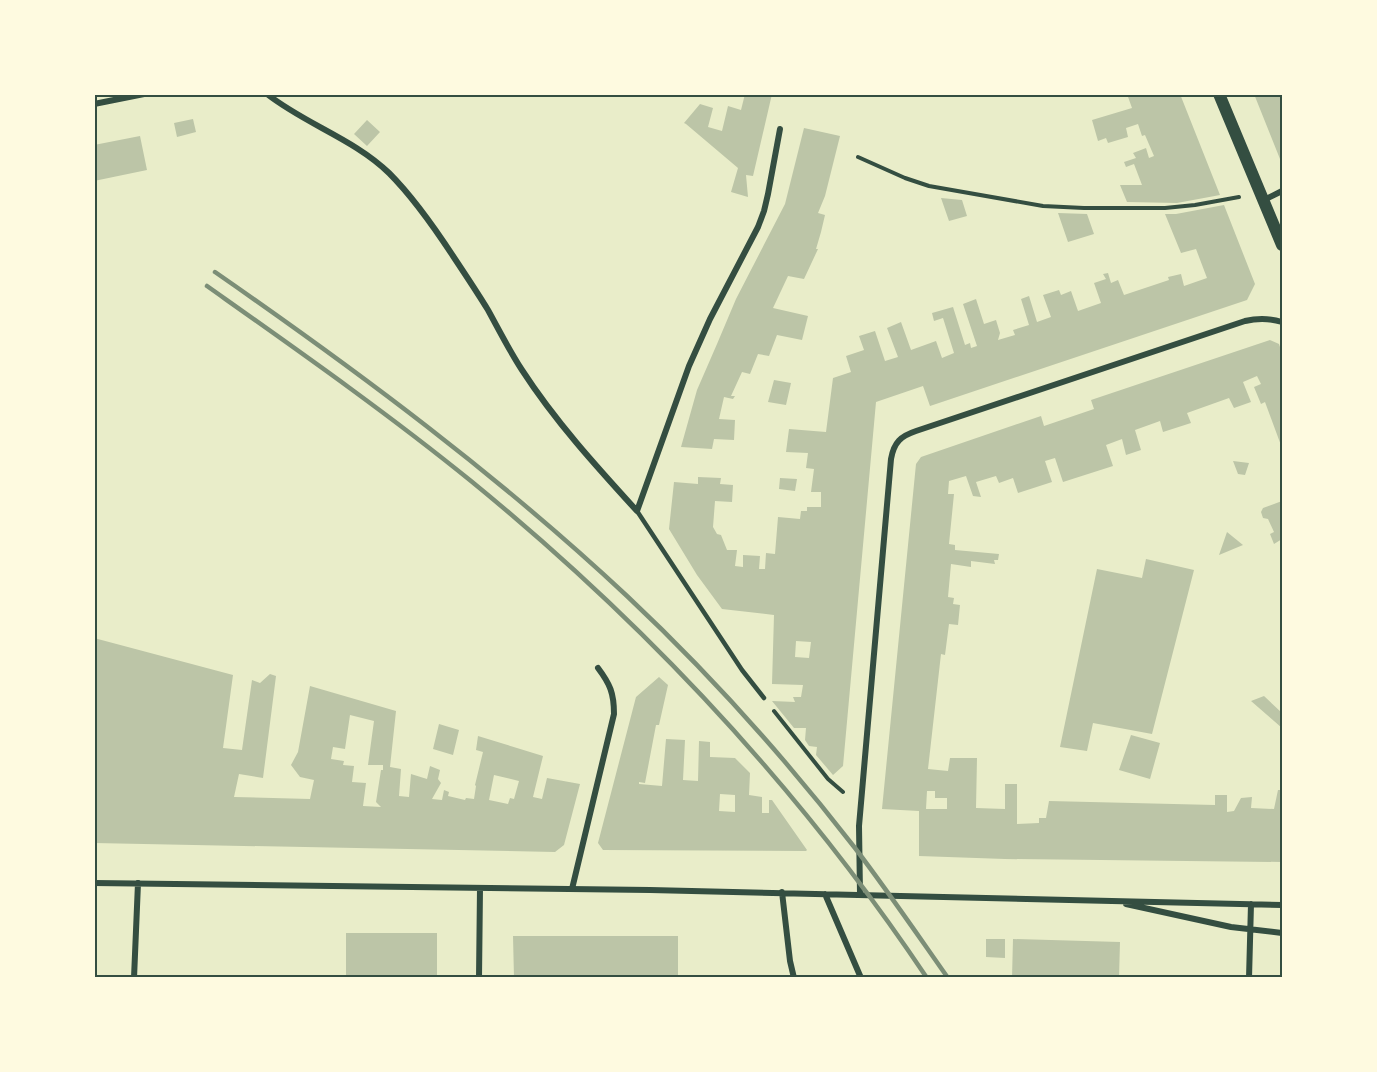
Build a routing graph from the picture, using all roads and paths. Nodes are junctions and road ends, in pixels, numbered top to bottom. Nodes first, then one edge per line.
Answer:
1 (144, 94) edge
2 (267, 94) edge
3 (1219, 94) edge
4 (94, 104) edge
5 (780, 129) dead end
6 (858, 157) dead end
7 (1282, 191) edge
8 (1262, 196) junction
9 (1282, 245) edge
10 (1282, 322) edge
11 (637, 511) junction
12 (598, 668) dead end
13 (764, 698) joint
14 (861, 803) junction
15 (94, 883) edge
16 (138, 883) junction
17 (480, 888) junction
18 (572, 889) junction
19 (782, 892) junction
20 (825, 894) junction
21 (860, 894) junction
22 (1111, 901) junction
23 (1251, 904) junction
24 (1282, 905) edge
25 (1251, 931) junction
26 (1282, 933) edge
27 (134, 978) edge
28 (479, 978) edge
29 (794, 978) edge
30 (861, 978) edge
31 (1250, 978) edge

1 - 4 street
2 - 11 street
3 - 8 main road
5 - 11 street
6 - 8 path
7 - 8 street
8 - 9 main road
10 - 14 street
11 - 13 lane
12 - 18 street
13 - 14 path
14 - 21 street
15 - 16 street
16 - 17 street
16 - 27 street
17 - 18 street
17 - 28 street
18 - 19 street
19 - 20 street
19 - 29 street
20 - 21 street
20 - 30 street
21 - 22 street
22 - 23 street
22 - 25 street
23 - 24 street
23 - 25 street
25 - 26 street
25 - 31 street

